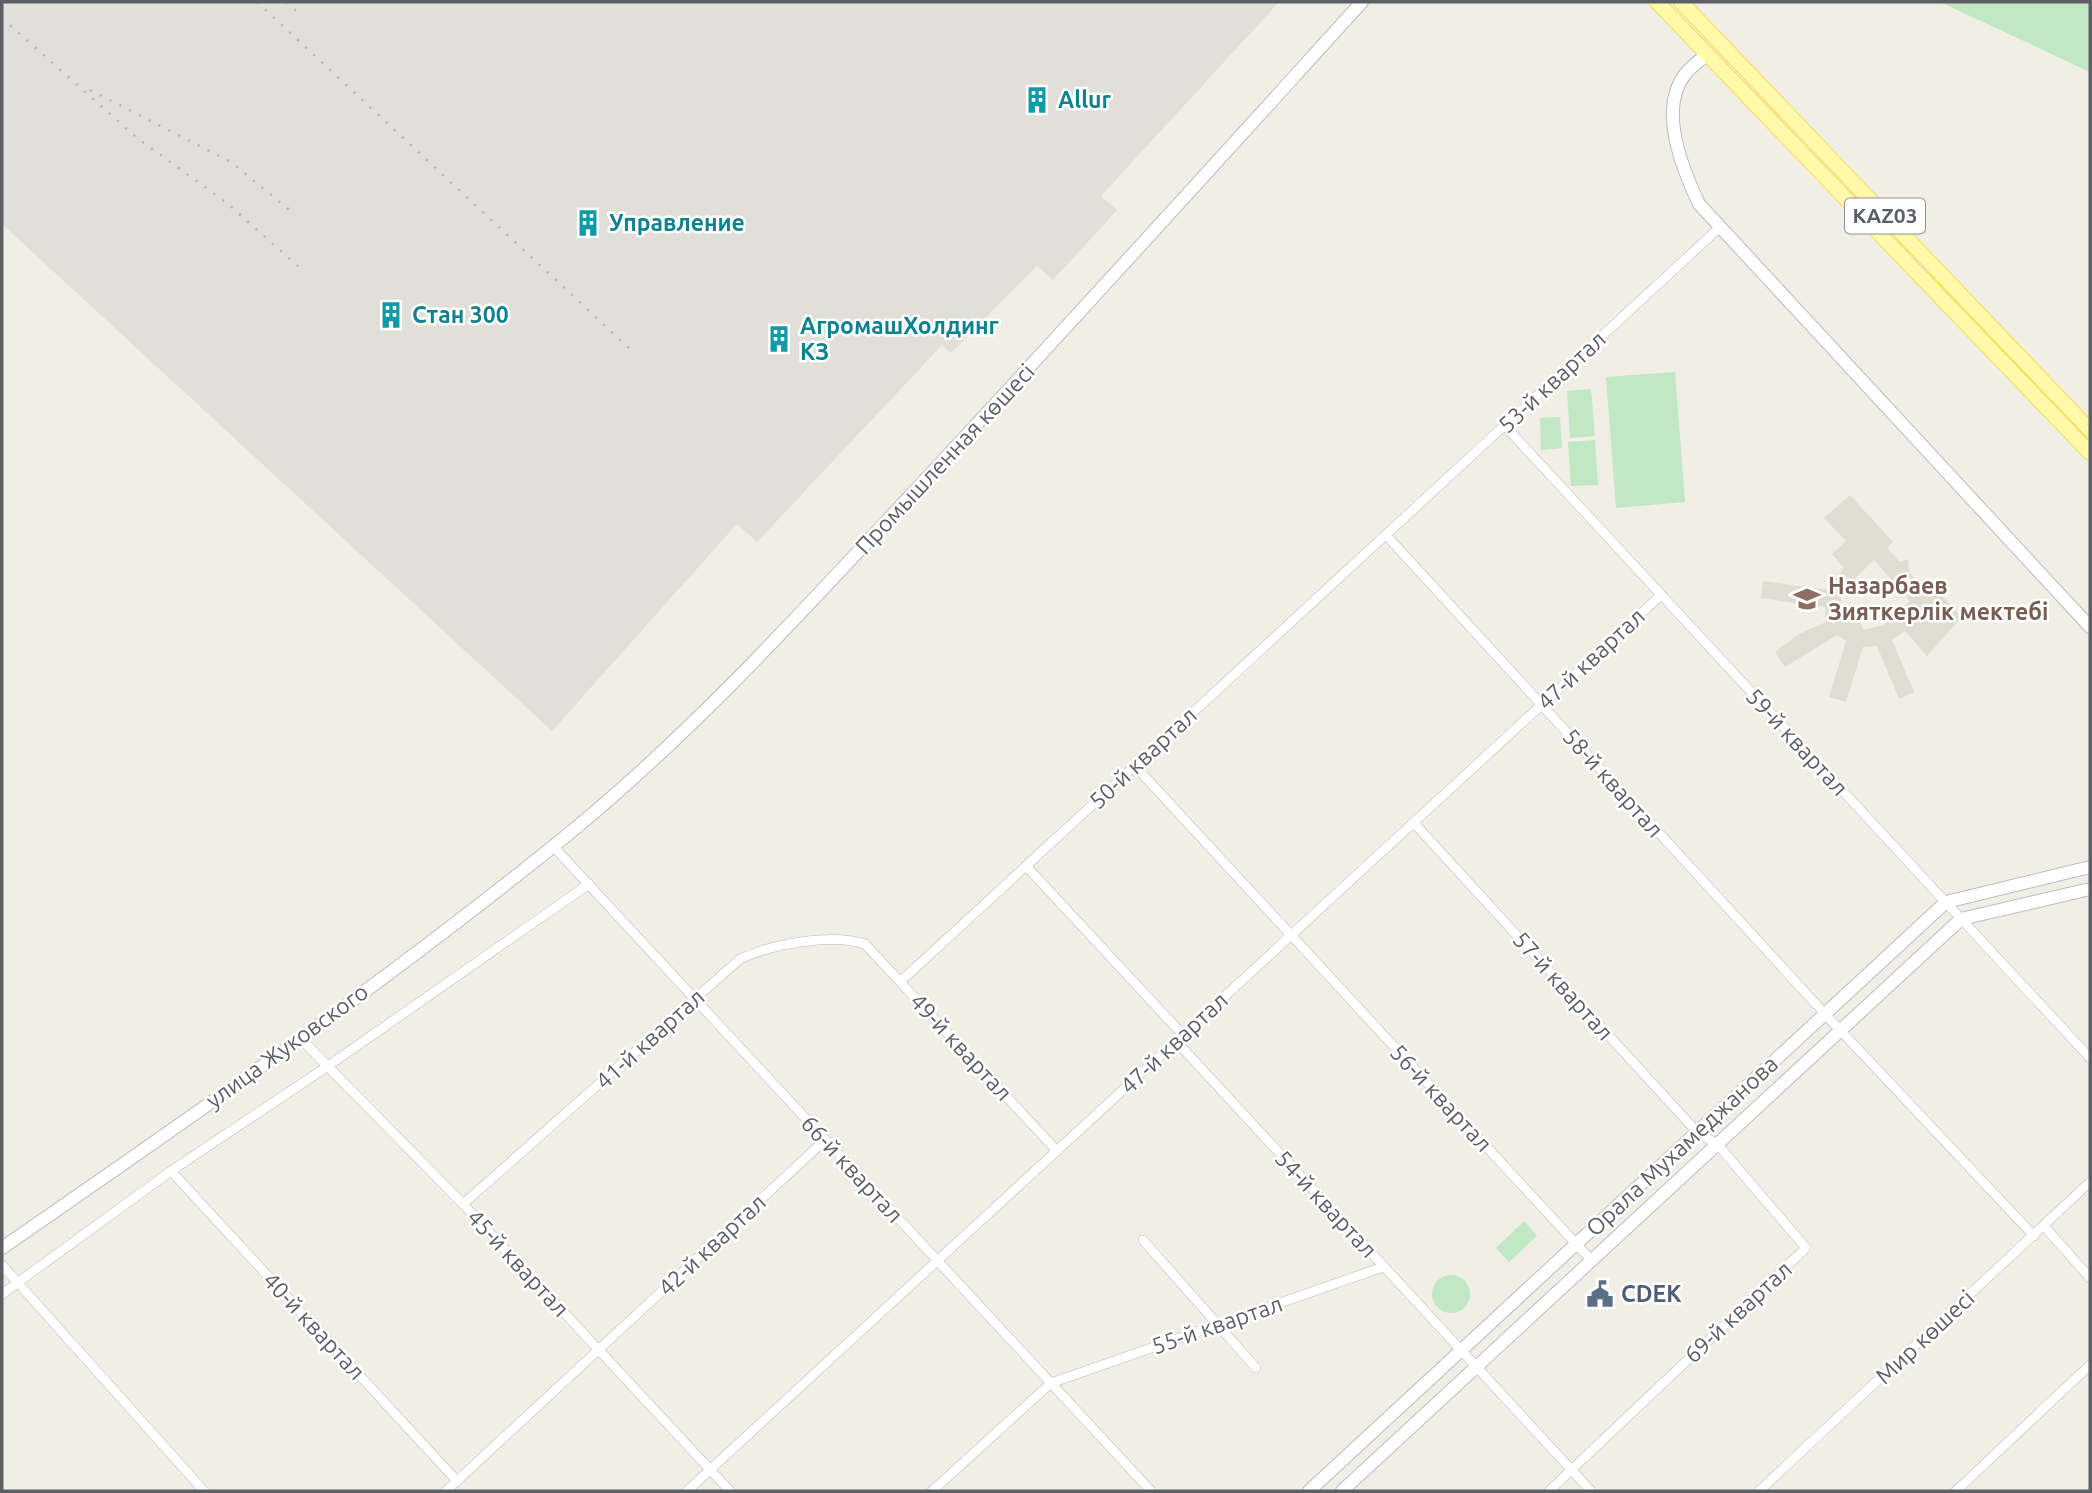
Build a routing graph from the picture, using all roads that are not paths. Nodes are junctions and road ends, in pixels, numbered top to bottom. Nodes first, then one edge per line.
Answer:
1 (1362, 2) edge
2 (1657, 2) edge
3 (1681, 2) edge
4 (1718, 41) junction
5 (1707, 54) junction
6 (1718, 229) junction
7 (1505, 425) junction
8 (2090, 430) edge
9 (2090, 453) edge
10 (1386, 535) junction
11 (1661, 595) junction
12 (2090, 627) edge
13 (1542, 705) junction
14 (1135, 766) junction
15 (1414, 823) junction
16 (566, 836) joint
17 (553, 846) junction
18 (1026, 866) junction
19 (2090, 867) edge
20 (589, 884) junction
21 (2090, 889) edge
22 (1946, 902) junction
23 (1961, 919) junction
24 (1290, 936) junction
25 (865, 944) joint
26 (901, 981) junction
27 (694, 999) junction
28 (1825, 1014) junction
29 (1840, 1031) junction
30 (1180, 1038) junction
31 (301, 1039) junction
32 (2090, 1058) edge
33 (328, 1066) junction
34 (1697, 1132) junction
35 (825, 1140) junction
36 (1717, 1144) junction
37 (1057, 1151) junction
38 (171, 1171) junction
39 (2090, 1184) edge
40 (464, 1204) junction
41 (2044, 1226) junction
42 (2034, 1236) junction
43 (1143, 1240) dead end
44 (1576, 1244) junction
45 (2, 1248) edge
46 (937, 1261) junction
47 (1591, 1261) junction
48 (2, 1265) edge
49 (1383, 1267) junction
50 (2090, 1278) edge
51 (15, 1283) junction
52 (2, 1294) edge
53 (1218, 1325) junction
54 (598, 1350) junction
55 (1461, 1351) junction
56 (2090, 1365) edge
57 (1476, 1367) junction
58 (1256, 1368) dead end
59 (1051, 1383) junction
60 (710, 1470) junction
61 (1572, 1470) junction
62 (457, 1481) junction
63 (204, 1491) edge
64 (446, 1491) edge
65 (687, 1491) edge
66 (730, 1491) edge
67 (932, 1491) edge
68 (1151, 1491) edge
69 (1309, 1491) edge
70 (1342, 1491) edge
71 (1549, 1491) edge
72 (1591, 1491) edge
73 (1759, 1491) edge
74 (1956, 1491) edge

1 - 16 street, Промышленная көшесі
2 - 5 main road, KАZ03
3 - 4 main road, KАZ03
4 - 5 main road
4 - 8 main road, KАZ03
5 - 6 street
5 - 9 main road, KАZ03
6 - 7 street, 53-й квартал
6 - 12 street
7 - 10 street, 53-й квартал
7 - 11 street, 59-й квартал
10 - 13 street, 58-й квартал
10 - 14 street, 50-й квартал
11 - 13 street, 47-й квартал
11 - 22 street, 59-й квартал
13 - 15 street, 47-й квартал
13 - 28 street, 58-й квартал
14 - 18 street, 50-й квартал
14 - 24 street, 56-й квартал
15 - 24 street, 47-й квартал
15 - 34 street, 57-й квартал
16 - 17 street, улица Жуковского
17 - 20 street, 66-й квартал
17 - 31 street, улица Жуковского
18 - 26 street, 50-й квартал
18 - 30 street, 54-й квартал
19 - 22 street, Орала Мухамеджанова
20 - 27 street, 66-й квартал
20 - 33 street
21 - 23 street, Орала Мухамеджанова
22 - 23 street, 59-й квартал
22 - 28 street, Орала Мухамеджанова
23 - 29 street, Орала Мухамеджанова
23 - 32 street, 59-й квартал
24 - 30 street, 47-й квартал
24 - 44 street, 56-й квартал
25 - 26 street, 49-й квартал
25 - 27 street, 41-й квартал
26 - 37 street, 49-й квартал
27 - 35 street, 66-й квартал
27 - 40 street, 41-й квартал
28 - 29 street, 58-й квартал
28 - 34 street, Орала Мухамеджанова
29 - 36 street, Орала Мухамеджанова
29 - 42 street, 58-й квартал
30 - 37 street, 47-й квартал
30 - 49 street, 54-й квартал
31 - 33 street, 45-й квартал
31 - 45 street, улица Жуковского
33 - 38 street
33 - 40 street, 45-й квартал
34 - 36 street, 57-й квартал
34 - 44 street, Орала Мухамеджанова
35 - 46 street, 66-й квартал
35 - 54 street, 42-й квартал
36 - 47 street, Орала Мухамеджанова
36 - 61 street, 69-й квартал
37 - 46 street, 47-й квартал
38 - 51 street
38 - 62 street, 40-й квартал
39 - 41 street, Мир көшесі
40 - 54 street, 45-й квартал
41 - 42 street, Мир көшесі
41 - 50 street
42 - 73 street, Мир көшесі
43 - 53 street
44 - 47 street, 56-й квартал
44 - 55 street, Орала Мухамеджанова
46 - 59 street, 66-й квартал
46 - 60 street, 47-й квартал
47 - 57 street, Орала Мухамеджанова
48 - 51 street
49 - 53 street, 55-й квартал
49 - 55 street, 54-й квартал
51 - 52 street
51 - 63 street
53 - 58 street
53 - 59 street, 55-й квартал
54 - 60 street, 45-й квартал
54 - 62 street, 42-й квартал
55 - 57 street, 54-й квартал
55 - 69 street, Орала Мухамеджанова
56 - 74 street
57 - 61 street, 54-й квартал
57 - 70 street, Орала Мухамеджанова
59 - 67 street
59 - 68 street, 66-й квартал
60 - 65 street, 47-й квартал
60 - 66 street, 45-й квартал
61 - 71 street
61 - 72 street, 54-й квартал
62 - 64 street, 42-й квартал

